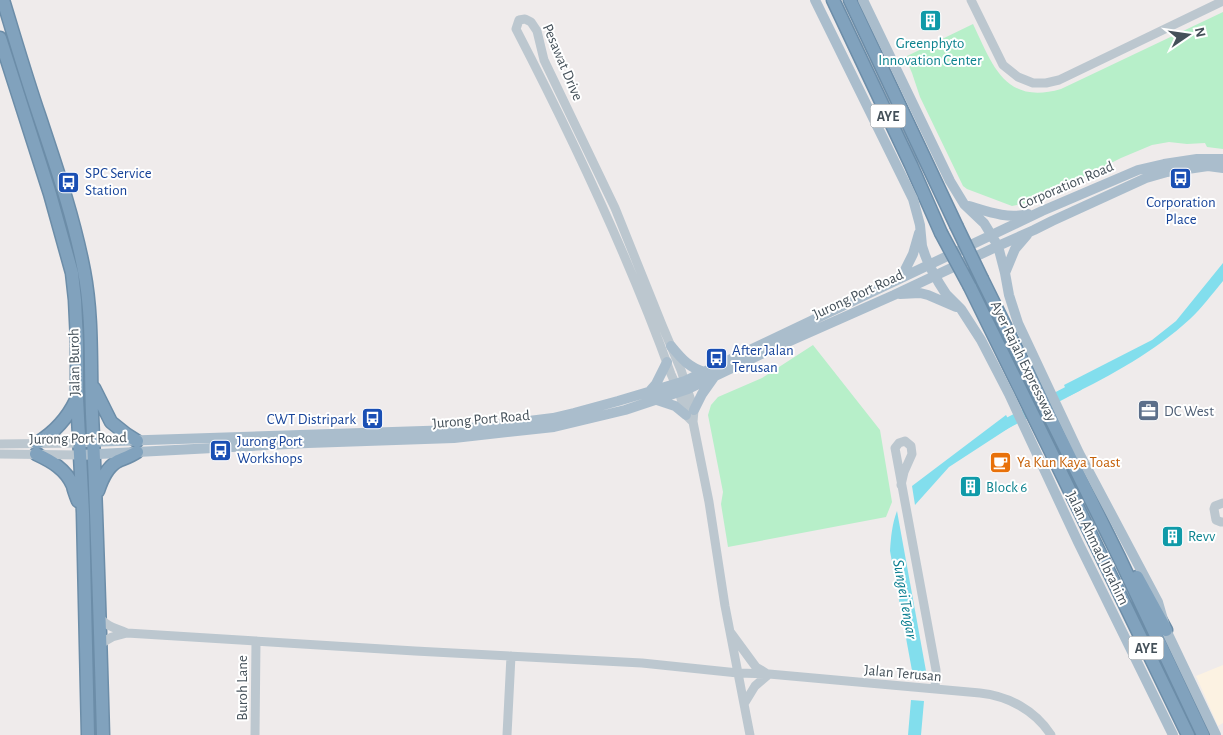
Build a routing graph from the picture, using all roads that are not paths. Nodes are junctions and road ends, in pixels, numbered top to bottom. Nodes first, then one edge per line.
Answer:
1 (3, 0) edge
2 (815, 0) edge
3 (834, 0) edge
4 (850, 0) edge
5 (863, 0) edge
6 (971, 0) edge
7 (1223, 2) edge
8 (0, 38) edge
9 (1223, 160) edge
10 (1223, 168) edge
11 (964, 204) junction
12 (1042, 210) junction
13 (920, 225) junction
14 (1034, 230) junction
15 (992, 234) junction
16 (998, 246) junction
17 (929, 265) junction
18 (1005, 273) junction
19 (935, 275) junction
20 (900, 278) junction
21 (894, 295) junction
22 (961, 310) junction
23 (671, 346) junction
24 (667, 362) junction
25 (710, 374) junction
26 (90, 382) junction
27 (682, 387) junction
28 (1042, 389) junction
29 (648, 393) junction
30 (77, 398) junction
31 (658, 400) junction
32 (1019, 400) junction
33 (1052, 410) junction
34 (691, 416) junction
35 (0, 444) edge
36 (137, 446) junction
37 (37, 448) junction
38 (80, 448) junction
39 (94, 448) junction
40 (0, 454) edge
41 (901, 485) dead end
42 (96, 498) junction
43 (1223, 503) edge
44 (83, 513) junction
45 (1223, 522) edge
46 (1115, 548) junction
47 (100, 618) junction
48 (1166, 630) junction
49 (730, 631) junction
50 (127, 633) junction
51 (256, 641) junction
52 (100, 644) junction
53 (511, 656) junction
54 (738, 673) junction
55 (769, 674) junction
56 (935, 689) junction
57 (744, 704) junction
58 (88, 735) edge
59 (102, 735) edge
60 (255, 735) edge
61 (507, 735) edge
62 (750, 735) edge
63 (1051, 735) edge
64 (1173, 735) edge
65 (1188, 735) edge
66 (1203, 735) edge
67 (1216, 735) edge

1 - 26 highway, Jalan Buroh
2 - 13 main road, Jalan Ahmad Ibrahim
3 - 32 highway, Ayer Rajah Expressway / AYE, bridge
4 - 28 highway, Ayer Rajah Expressway / AYE, bridge
5 - 11 main road
6 - 7 street
8 - 30 highway, Jalan Buroh
9 - 12 main road, Corporation Road
10 - 14 main road, Corporation Road
11 - 12 main road
11 - 15 main road
12 - 15 main road, Corporation Road
13 - 17 main road, Jalan Ahmad Ibrahim
13 - 20 main road
14 - 16 main road, Corporation Road
14 - 18 main road
15 - 16 main road
15 - 17 main road, Corporation Road
16 - 18 main road
16 - 19 main road, Corporation Road
17 - 19 main road, Jalan Ahmad Ibrahim
17 - 20 main road, Jurong Port Road
18 - 28 main road
19 - 21 main road, Jurong Port Road
19 - 22 main road, Jalan Ahmad Ibrahim
20 - 25 main road, Jurong Port Road
21 - 22 main road
21 - 25 main road, Jurong Port Road
22 - 32 main road, Jalan Ahmad Ibrahim
23 - 24 street, Pesawat Drive
23 - 25 main road
23 - 27 street, Pesawat Drive
24 - 27 street, Pesawat Drive
24 - 29 main road
25 - 27 main road, Jurong Port Road
25 - 34 main road
26 - 36 highway
26 - 39 highway, Jalan Buroh
27 - 29 main road, Jurong Port Road
27 - 31 main road, Jurong Port Road
27 - 34 street
28 - 33 highway, Ayer Rajah Expressway / AYE
29 - 36 main road, Jurong Port Road
30 - 37 highway
30 - 38 highway, Jalan Buroh
31 - 34 main road
31 - 36 main road, Jurong Port Road
32 - 64 main road, Jalan Ahmad Ibrahim
32 - 65 highway, Ayer Rajah Expressway / AYE
33 - 46 highway, Ayer Rajah Expressway / AYE
33 - 48 main road, Jalan Ahmad Ibrahim
34 - 49 street
35 - 37 street, Jurong Port Road
36 - 39 main road, Jurong Port Road
36 - 42 highway
37 - 38 street, Jurong Port Road
37 - 40 street, Jurong Port Road
37 - 44 highway
38 - 39 main road, Jurong Port Road
38 - 44 highway, Jalan Buroh
39 - 42 highway, Jalan Buroh
41 - 56 street
42 - 47 highway, Jalan Buroh
43 - 45 street
44 - 58 highway, Jalan Buroh
46 - 48 highway
46 - 66 highway, Ayer Rajah Expressway / AYE
47 - 50 street
47 - 52 highway, Jalan Buroh
48 - 67 main road, Jalan Ahmad Ibrahim
49 - 54 street
49 - 55 street
50 - 51 street, Jalan Terusan
50 - 52 street
51 - 53 street, Jalan Terusan
51 - 60 street, Buroh Lane
52 - 59 highway, Jalan Buroh
53 - 54 street, Jalan Terusan
53 - 61 street
54 - 55 street, Jalan Terusan
54 - 57 street
55 - 56 street, Jalan Terusan
55 - 57 street
56 - 63 street, Jalan Terusan
57 - 62 street

